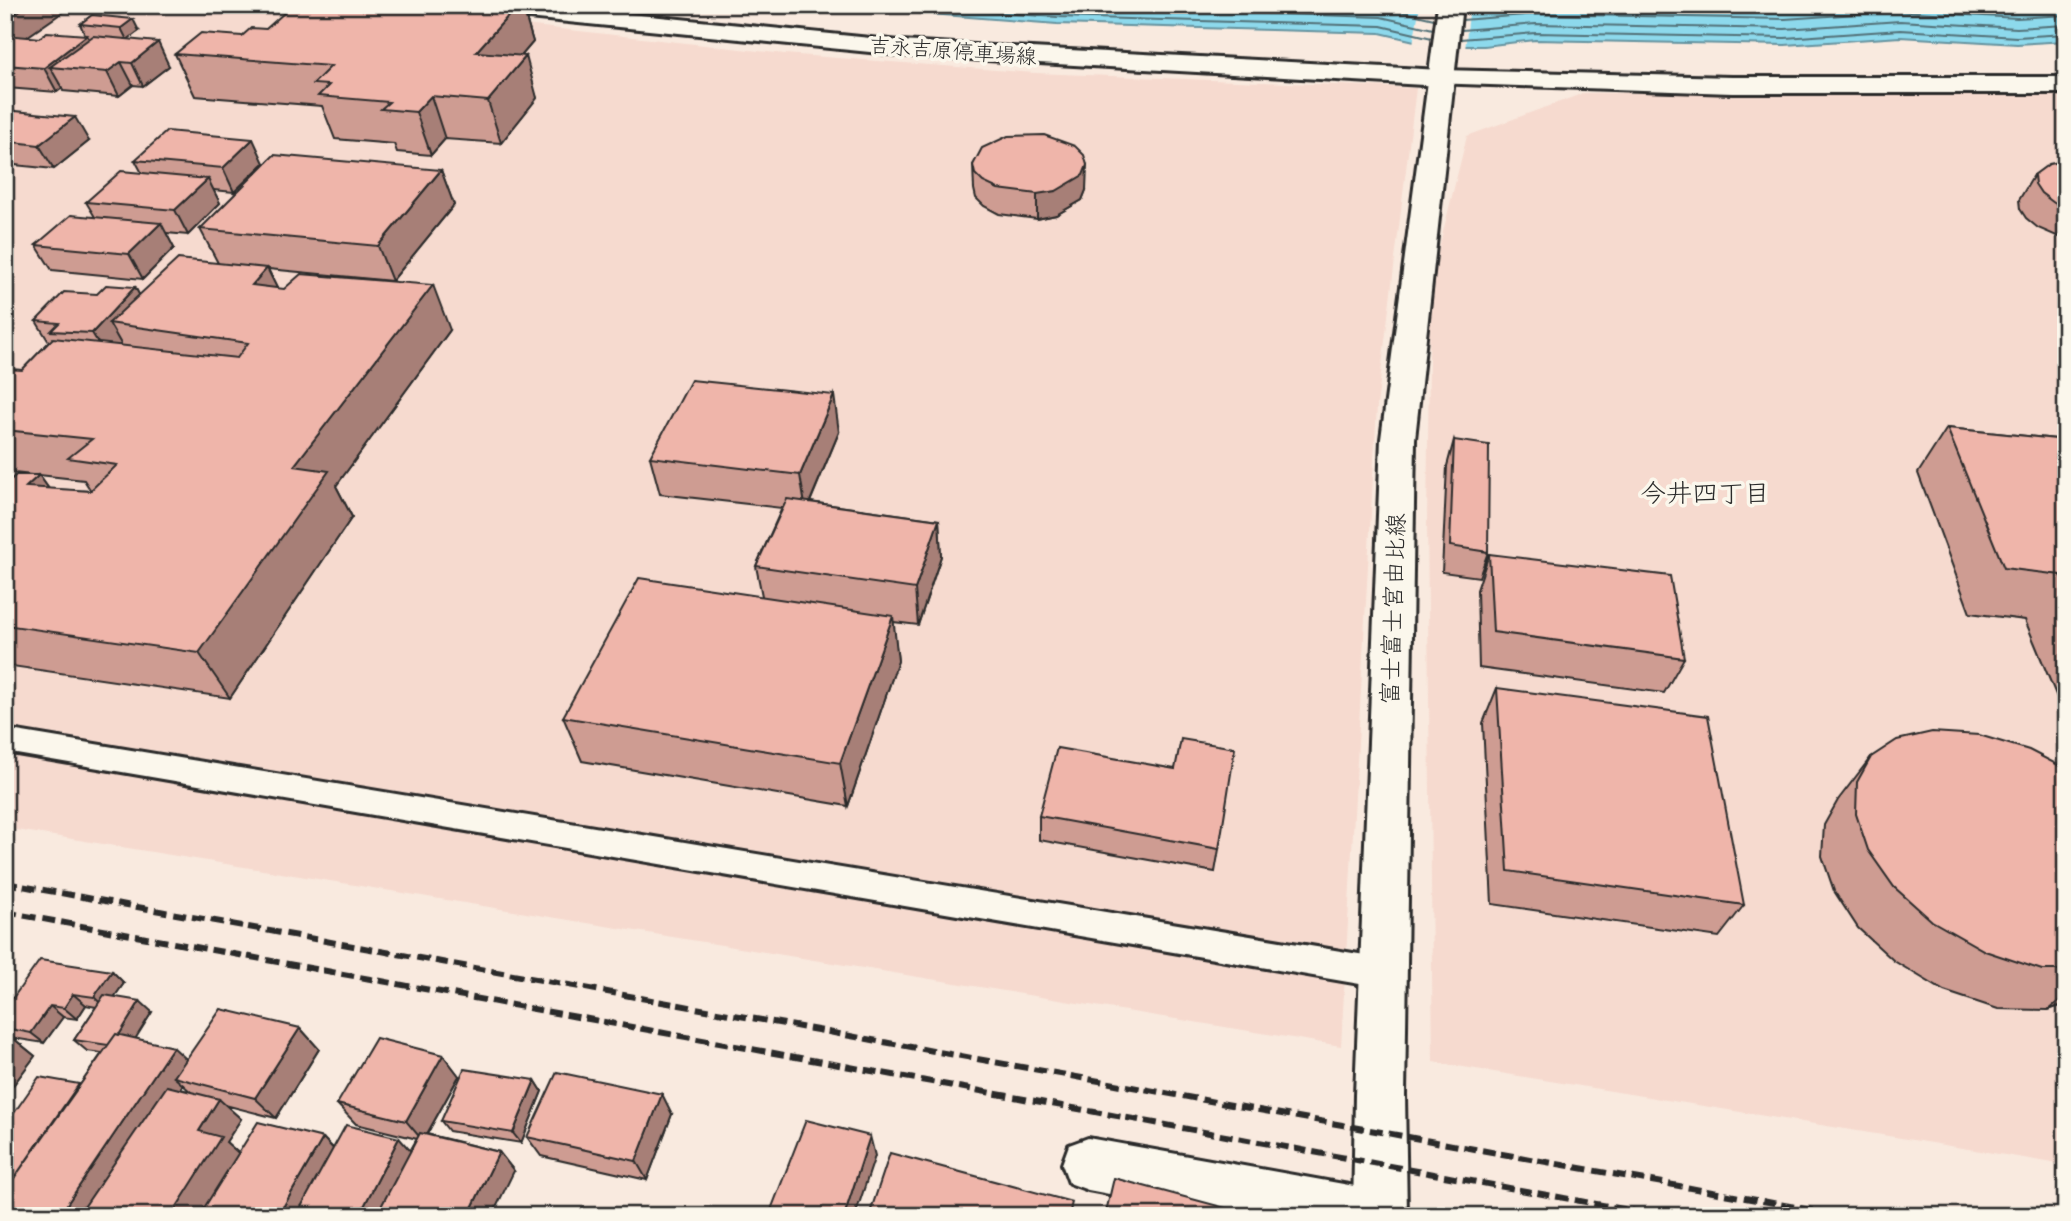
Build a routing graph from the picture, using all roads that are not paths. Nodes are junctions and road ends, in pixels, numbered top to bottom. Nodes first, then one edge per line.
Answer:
1 (468, 5) edge
2 (1450, 5) edge
3 (1441, 73) junction
4 (2066, 85) edge
5 (5, 740) edge
6 (1383, 973) junction
7 (1088, 1164) dead end
8 (1371, 1216) edge
9 (1380, 1216) edge

1 - 3 main road, 吉永吉原停車場線
2 - 3 main road, 富士富士宮由比線
3 - 4 main road, 吉永吉原停車場線
3 - 6 main road, 富士富士宮由比線
5 - 6 lane
6 - 9 main road, 富士富士宮由比線
7 - 8 main road

